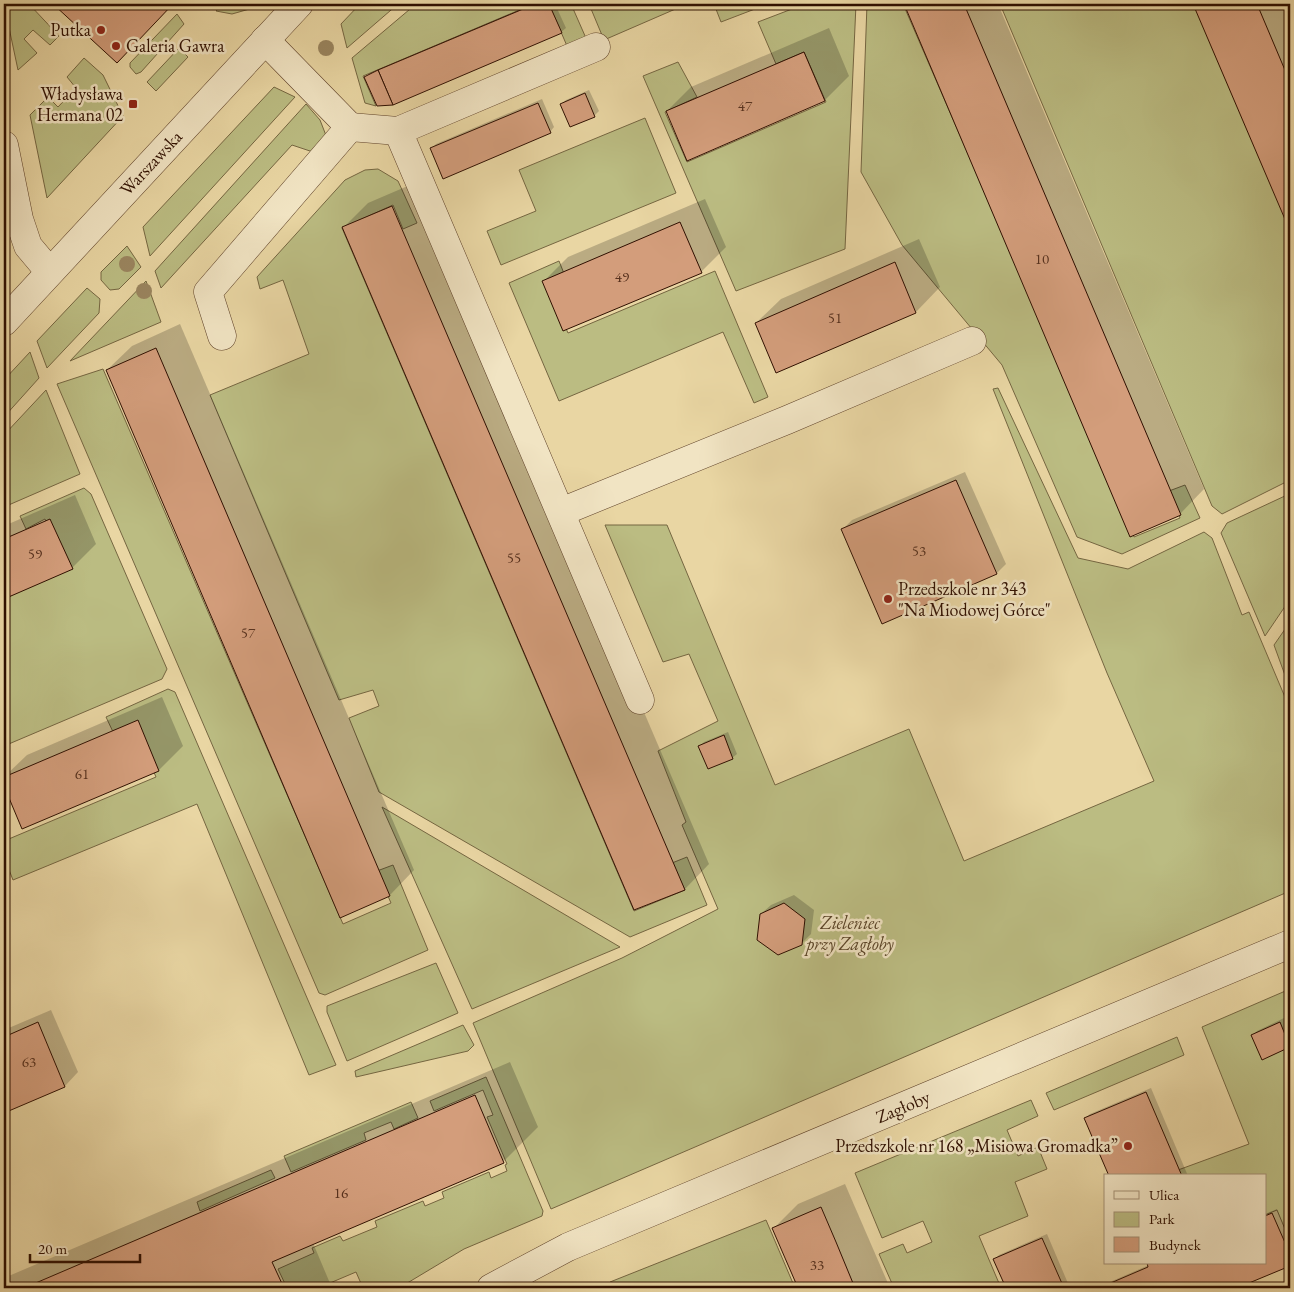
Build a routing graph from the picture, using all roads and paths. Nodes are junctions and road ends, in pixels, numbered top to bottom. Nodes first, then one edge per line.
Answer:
1 (299, 4) edge
2 (265, 40) junction
3 (596, 47) dead end
4 (350, 127) junction
5 (398, 131) junction
6 (4, 145) edge
7 (50, 271) junction
8 (4, 322) edge
9 (222, 336) dead end
10 (972, 341) dead end
11 (561, 512) junction
12 (640, 700) dead end
13 (1290, 944) edge
14 (491, 1288) edge

1 - 2 street, Warszawska
2 - 4 street
2 - 7 street, Warszawska
3 - 5 street
4 - 5 street
4 - 9 street
5 - 11 street
6 - 7 street
7 - 8 street, Warszawska
10 - 11 street
11 - 12 street
13 - 14 street, Zagłoby

